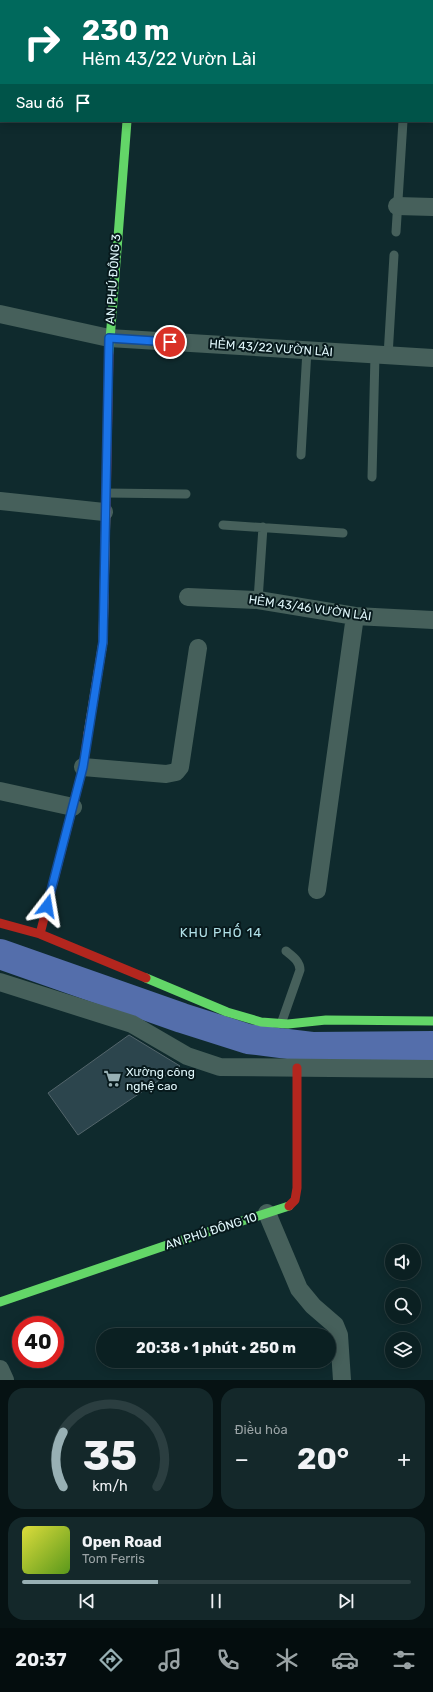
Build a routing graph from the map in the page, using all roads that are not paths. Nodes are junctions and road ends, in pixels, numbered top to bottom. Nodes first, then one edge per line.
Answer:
1 (127, 122) edge
2 (403, 122) edge
3 (398, 206) junction
4 (433, 207) edge
5 (396, 232) dead end
6 (394, 255) dead end
7 (0, 314) edge
8 (109, 338) junction
9 (307, 350) junction
10 (382, 355) junction
11 (433, 358) edge
12 (301, 455) dead end
13 (372, 478) dead end
14 (105, 493) junction
15 (186, 494) dead end
16 (0, 501) edge
17 (104, 512) junction
18 (223, 525) dead end
19 (263, 527) junction
20 (343, 533) dead end
21 (188, 597) dead end
22 (258, 600) junction
23 (355, 616) junction
24 (433, 620) edge
25 (198, 648) dead end
26 (83, 767) junction
27 (0, 791) edge
28 (72, 807) junction
29 (317, 890) dead end
30 (0, 924) edge
31 (40, 934) junction
32 (286, 951) dead end
33 (0, 982) edge
34 (433, 1021) edge
35 (281, 1024) junction
36 (297, 1068) junction
37 (433, 1069) edge
38 (267, 1213) junction
39 (0, 1302) edge
40 (0, 1369) edge
41 (5, 1380) edge
42 (342, 1380) edge

1 - 8 street, AN PHÚ ĐÔNG 3
2 - 3 lane
3 - 4 street
3 - 5 lane
6 - 10 lane
7 - 8 street, HẺM 43/22 VƯỜN LÀI
8 - 9 street, HẺM 43/22 VƯỜN LÀI
8 - 14 street, AN PHÚ ĐÔNG 3
9 - 10 street, HẺM 43/22 VƯỜN LÀI
9 - 12 lane
10 - 11 street, HẺM 43/22 VƯỜN LÀI
10 - 13 lane
14 - 15 lane
14 - 17 street, AN PHÚ ĐÔNG 3
16 - 17 street
17 - 26 street, AN PHÚ ĐÔNG 3
18 - 19 lane
19 - 20 lane
19 - 22 lane
21 - 22 street, HẺM 43/46 VƯỜN LÀI
22 - 23 street, HẺM 43/46 VƯỜN LÀI
23 - 24 street, HẺM 43/46 VƯỜN LÀI
23 - 29 street
25 - 26 street
26 - 28 street, AN PHÚ ĐÔNG 3
27 - 28 street
28 - 31 street, AN PHÚ ĐÔNG 3
30 - 31 street
31 - 35 street
32 - 35 lane
33 - 36 street
34 - 35 street
36 - 37 street
36 - 38 street, AN PHÚ ĐÔNG 10
38 - 39 street, AN PHÚ ĐÔNG 10
38 - 42 street
40 - 41 street

